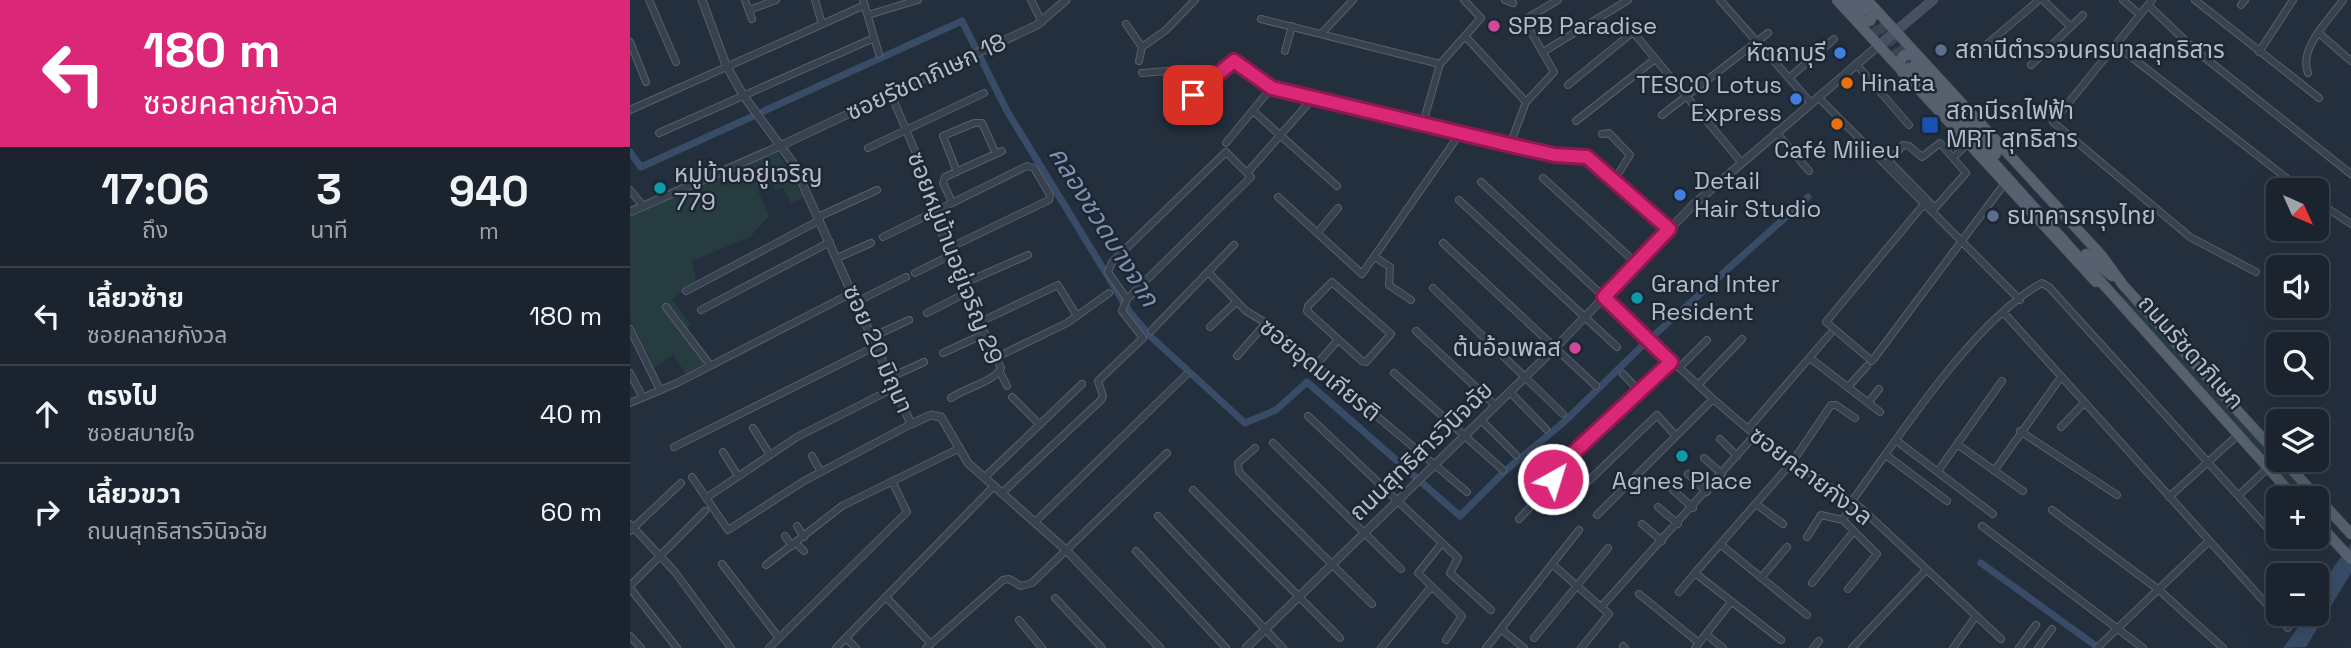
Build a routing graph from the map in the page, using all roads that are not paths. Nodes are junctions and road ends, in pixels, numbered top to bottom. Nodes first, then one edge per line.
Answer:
1 (649, 0) edge
2 (702, 0) edge
3 (745, 0) edge
4 (815, 0) edge
5 (918, 0) edge
6 (1031, 0) edge
7 (1066, 0) edge
8 (1195, 0) edge
9 (1353, 0) edge
10 (1464, 0) edge
11 (1505, 0) edge
12 (1558, 0) edge
13 (1628, 0) edge
14 (1720, 0) edge
15 (1837, 0) edge
16 (1847, 0) edge
17 (1857, 0) edge
18 (1933, 0) edge
19 (2041, 0) edge
20 (2123, 0) edge
21 (2195, 0) edge
22 (2293, 0) edge
23 (2343, 0) edge
24 (772, 1) edge
25 (864, 2) edge
26 (2150, 2) edge
27 (1513, 3) dead end
28 (749, 10) junction
29 (1864, 10) edge
30 (868, 15) junction
31 (2083, 15) dead end
32 (2140, 15) junction
33 (752, 19) dead end
34 (1261, 19) dead end
35 (1042, 22) junction
36 (822, 24) junction
37 (1126, 24) dead end
38 (1292, 26) junction
39 (2071, 27) junction
40 (1896, 30) junction
41 (1322, 33) junction
42 (1768, 33) dead end
43 (2320, 34) junction
44 (1466, 37) junction
45 (874, 38) junction
46 (1834, 39) dead end
47 (630, 42) edge
48 (1756, 42) junction
49 (2116, 45) junction
50 (1878, 46) junction
51 (1985, 46) dead end
52 (1142, 47) junction
53 (1285, 51) dead end
54 (1543, 52) junction
55 (2259, 52) junction
56 (879, 54) dead end
57 (1655, 59) junction
58 (1139, 61) dead end
59 (2351, 61) edge
60 (676, 62) dead end
61 (1440, 64) junction
62 (1856, 64) junction
63 (726, 65) junction
64 (1911, 65) junction
65 (2031, 65) dead end
66 (1142, 73) dead end
67 (2308, 73) dead end
68 (1789, 78) junction
69 (636, 79) dead end
70 (1568, 85) dead end
71 (1272, 88) junction
72 (984, 93) dead end
73 (891, 94) junction
74 (743, 95) junction
75 (1686, 97) junction
76 (1818, 97) junction
77 (1313, 98) junction
78 (2319, 98) dead end
79 (1526, 102) junction
80 (1811, 103) junction
81 (630, 110) edge
82 (1253, 111) junction
83 (1662, 115) dead end
84 (1576, 121) dead end
85 (1423, 123) junction
86 (1909, 125) dead end
87 (907, 130) junction
88 (1461, 132) junction
89 (1776, 132) junction
90 (659, 133) dead end
91 (1602, 134) dead end
92 (1282, 135) junction
93 (1226, 143) dead end
94 (1968, 143) junction
95 (1510, 145) junction
96 (780, 146) junction
97 (868, 148) dead end
98 (1954, 157) junction
99 (1741, 162) junction
100 (957, 172) junction
101 (1810, 172) dead end
102 (1247, 173) junction
103 (2351, 174) edge
104 (1543, 178) dead end
105 (2286, 178) edge
106 (1615, 179) junction
107 (1481, 182) dead end
108 (2005, 183) junction
109 (1336, 186) dead end
110 (630, 190) edge
111 (877, 190) dead end
112 (1278, 197) dead end
113 (1459, 200) dead end
114 (952, 202) junction
115 (1924, 204) junction
116 (643, 206) junction
117 (1338, 208) dead end
118 (2329, 209) edge
119 (630, 212) edge
120 (933, 212) junction
121 (819, 219) junction
122 (2351, 224) edge
123 (1669, 229) junction
124 (1317, 233) junction
125 (883, 237) dead end
126 (1962, 239) junction
127 (830, 242) junction
128 (871, 243) dead end
129 (1443, 243) dead end
130 (1234, 245) dead end
131 (948, 252) junction
132 (1028, 256) dead end
133 (1375, 257) junction
134 (837, 258) junction
135 (1636, 263) junction
136 (1208, 272) junction
137 (2256, 272) dead end
138 (915, 273) dead end
139 (906, 277) dead end
140 (962, 284) junction
141 (1433, 288) dead end
142 (686, 291) dead end
143 (966, 293) junction
144 (1109, 293) dead end
145 (2112, 296) junction
146 (1604, 297) junction
147 (855, 299) junction
148 (1126, 299) junction
149 (1411, 300) dead end
150 (2020, 300) junction
151 (1236, 302) junction
152 (666, 307) dead end
153 (701, 310) dead end
154 (927, 313) dead end
155 (2004, 313) junction
156 (1077, 316) junction
157 (1586, 317) junction
158 (909, 320) dead end
159 (980, 323) junction
160 (1266, 323) junction
161 (1210, 327) dead end
162 (630, 329) edge
163 (1151, 331) dead end
164 (1416, 331) dead end
165 (984, 334) junction
166 (1830, 334) dead end
167 (872, 337) junction
168 (1742, 339) dead end
169 (1338, 340) junction
170 (1706, 340) dead end
171 (876, 346) junction
172 (1556, 347) junction
173 (1617, 347) dead end
174 (943, 353) dead end
175 (1237, 356) dead end
176 (997, 357) junction
177 (1810, 358) junction
178 (924, 362) dead end
179 (1671, 362) junction
180 (710, 365) junction
181 (1316, 365) junction
182 (1867, 366) dead end
183 (1678, 368) junction
184 (1000, 372) junction
185 (630, 373) edge
186 (1394, 373) dead end
187 (1623, 374) dead end
188 (1185, 375) dead end
189 (1526, 377) junction
190 (2061, 377) junction
191 (889, 378) junction
192 (2002, 381) dead end
193 (1082, 384) dead end
194 (1698, 385) junction
195 (1007, 386) dead end
196 (1596, 386) dead end
197 (1848, 387) junction
198 (894, 388) junction
199 (1879, 389) dead end
200 (660, 390) junction
201 (1510, 392) junction
202 (1641, 393) junction
203 (642, 396) junction
204 (1012, 397) dead end
205 (951, 398) dead end
206 (1713, 399) junction
207 (1868, 402) junction
208 (2084, 402) junction
209 (630, 403) edge
210 (1496, 406) junction
211 (1880, 412) dead end
212 (1563, 414) dead end
213 (1308, 416) dead end
214 (1855, 418) dead end
215 (1481, 420) junction
216 (911, 424) junction
217 (1040, 425) junction
218 (2061, 427) dead end
219 (753, 428) dead end
220 (1546, 429) dead end
221 (1748, 429) junction
222 (2020, 431) junction
223 (1755, 435) junction
224 (2238, 435) junction
225 (1464, 436) junction
226 (1676, 436) junction
227 (1720, 439) dead end
228 (1896, 441) junction
229 (2266, 442) edge
230 (1273, 443) dead end
231 (1957, 444) junction
232 (674, 447) dead end
233 (960, 448) junction
234 (1255, 448) dead end
235 (723, 452) dead end
236 (1167, 453) dead end
237 (770, 455) junction
238 (1516, 455) dead end
239 (1531, 455) dead end
240 (1886, 455) junction
241 (812, 456) dead end
242 (1737, 456) junction
243 (1704, 458) dead end
244 (1793, 461) junction
245 (2209, 461) junction
246 (1435, 465) junction
247 (2266, 466) edge
248 (1503, 470) dead end
249 (2266, 470) edge
250 (1938, 471) junction
251 (1994, 471) junction
252 (821, 472) junction
253 (2272, 472) edge
254 (2294, 472) edge
255 (1688, 474) dead end
256 (1722, 474) junction
257 (738, 476) junction
258 (1552, 476) junction
259 (692, 477) dead end
260 (985, 477) junction
261 (892, 481) junction
262 (681, 483) dead end
263 (995, 486) junction
264 (2284, 486) edge
265 (1193, 490) dead end
266 (1673, 490) dead end
267 (2023, 491) dead end
268 (1467, 492) dead end
269 (1707, 492) junction
270 (1002, 493) junction
271 (1575, 494) dead end
272 (2117, 495) dead end
273 (2239, 495) junction
274 (2169, 497) junction
275 (706, 498) junction
276 (1398, 501) junction
277 (1947, 501) dead end
278 (1852, 502) junction
279 (1756, 504) junction
280 (1658, 507) dead end
281 (1693, 508) junction
282 (2052, 510) dead end
283 (705, 511) dead end
284 (1993, 514) dead end
285 (1597, 515) dead end
286 (1158, 516) dead end
287 (1519, 519) dead end
288 (1843, 520) junction
289 (1035, 523) junction
290 (1642, 524) dead end
291 (1678, 524) junction
292 (1783, 524) dead end
293 (797, 526) dead end
294 (1982, 526) dead end
295 (2266, 526) edge
296 (631, 528) edge
297 (1578, 530) dead end
298 (1854, 531) junction
299 (1365, 533) junction
300 (2351, 534) edge
301 (2329, 535) edge
302 (785, 536) dead end
303 (804, 537) junction
304 (1807, 537) dead end
305 (1662, 541) junction
306 (2209, 541) junction
307 (1442, 543) junction
308 (794, 544) junction
309 (1720, 544) junction
310 (1787, 547) dead end
311 (1608, 548) dead end
312 (1066, 550) junction
313 (804, 551) dead end
314 (1136, 551) dead end
315 (660, 556) junction
316 (2351, 559) edge
317 (722, 564) dead end
318 (1552, 564) junction
319 (766, 565) dead end
320 (1332, 565) junction
321 (1401, 569) dead end
322 (1926, 570) junction
323 (1695, 573) junction
324 (1761, 578) junction
325 (1812, 583) dead end
326 (1576, 585) junction
327 (630, 587) edge
328 (1431, 587) junction
329 (1848, 589) dead end
330 (2160, 590) junction
331 (1679, 592) dead end
332 (1639, 594) dead end
333 (886, 597) junction
334 (1299, 597) junction
335 (1055, 598) dead end
336 (1731, 602) junction
337 (1372, 604) dead end
338 (1602, 606) junction
339 (1491, 610) dead end
340 (1807, 615) dead end
341 (1976, 616) junction
342 (1019, 620) dead end
343 (2036, 625) dead end
344 (2119, 627) junction
345 (2288, 628) dead end
346 (1266, 629) junction
347 (1501, 629) junction
348 (2052, 629) dead end
349 (1706, 634) junction
350 (630, 636) edge
351 (779, 638) junction
352 (846, 638) junction
353 (1340, 638) dead end
354 (1534, 638) dead end
355 (2001, 639) dead end
356 (1446, 640) dead end
357 (1781, 640) dead end
358 (1819, 640) dead end
359 (929, 646) edge
360 (1697, 646) edge
361 (2099, 646) edge
362 (641, 648) edge
363 (677, 648) edge
364 (731, 648) edge
365 (769, 648) edge
366 (836, 648) edge
367 (856, 648) edge
368 (1042, 648) edge
369 (1102, 648) edge
370 (1160, 648) edge
371 (1226, 648) edge
372 (1246, 648) edge
373 (1283, 648) edge
374 (1381, 648) edge
375 (1486, 648) edge
376 (1524, 648) edge
377 (1581, 648) edge
378 (1723, 648) edge
379 (1813, 648) edge
380 (1852, 648) edge
381 (1953, 648) edge
382 (2019, 648) edge
383 (2038, 648) edge
384 (2143, 648) edge
385 (2223, 648) edge

1 - 60 street
2 - 63 street, ซอย 20 มิถุนา
3 - 28 street
4 - 36 street
5 - 30 street
6 - 35 street
7 - 35 street, ซอยรัชดาภิเษก 18
8 - 52 street
9 - 41 street
10 - 44 street
11 - 27 street
12 - 54 street
13 - 54 street
14 - 48 street
15 - 29 main road, ถนนรัชดาภิเษก
16 - 29 main road, ถนนรัชดาภิเษก
17 - 29 main road, ถนนรัชดาภิเษก
18 - 40 main road, ถนนสุทธิสารวินิจฉัย
19 - 39 street
19 - 51 street
20 - 32 street
21 - 55 street
22 - 55 street
23 - 43 street
24 - 28 street
25 - 30 street
25 - 36 street
26 - 32 street
26 - 103 street
28 - 33 street
29 - 40 main road, ถนนรัชดาภิเษก
29 - 50 main road, ถนนรัชดาภิเษก
30 - 45 street
31 - 39 street
32 - 49 street
34 - 38 street
35 - 73 street, ซอยรัชดาภิเษก 18
36 - 63 street
37 - 52 street
38 - 41 street
38 - 53 street
39 - 65 street
40 - 50 main road, ถนนสุทธิสารวินิจฉัย
40 - 64 main road, ถนนรัชดาภิเษก
41 - 61 street
42 - 48 street
43 - 59 street
43 - 67 street
44 - 61 street
44 - 79 street
45 - 56 street
45 - 74 street
46 - 68 street
47 - 69 street
48 - 68 street
48 - 75 street
49 - 105 street
49 - 137 street
50 - 62 street, ถนนสุทธิสารวินิจฉัย
50 - 64 main road, ถนนรัชดาภิเษก
52 - 58 street
54 - 79 street
55 - 78 street
57 - 70 street
57 - 75 street
57 - 84 street
61 - 85 street
62 - 76 street, ถนนสุทธิสารวินิจฉัย
62 - 86 street
63 - 74 street, ซอย 20 มิถุนา
63 - 81 street
64 - 94 main road, ถนนรัชดาภิเษก
64 - 145 main road, ถนนรัชดาภิเษก
64 - 229 main road, ถนนรัชดาภิเษก
66 - 71 street
68 - 80 street
71 - 77 street
71 - 82 street
72 - 87 street
73 - 87 street, ซอยหมู่บ้านอยู่เจริญ 29
73 - 96 street, ซอยรัชดาภิเษก 18
74 - 90 street
74 - 96 street, ซอย 20 มิถุนา
75 - 83 street
75 - 99 street
76 - 80 street, ถนนสุทธิสารวินิจฉัย
76 - 115 street
77 - 85 street
77 - 92 street
79 - 95 street
80 - 89 street, ถนนสุทธิสารวินิจฉัย
82 - 92 street
82 - 93 street
85 - 88 street
87 - 97 street
87 - 120 street, ซอยหมู่บ้านอยู่เจริญ 29
88 - 95 street
88 - 133 street
89 - 99 street, ถนนสุทธิสารวินิจฉัย
89 - 101 street
91 - 106 street
92 - 102 street
92 - 109 street
94 - 98 street
94 - 108 main road, ถนนรัชดาภิเษก
95 - 106 street
96 - 116 street, ซอยรัชดาภิเษก 18
96 - 121 street, ซอย 20 มิถุนา
98 - 98 street
99 - 123 street, ถนนสุทธิสารวินิจฉัย
100 - 100 street
100 - 114 street
102 - 148 street
102 - 148 street
104 - 135 street
106 - 123 street
107 - 146 street
108 - 126 street
108 - 145 main road, ถนนรัชดาภิเษก
110 - 116 street
111 - 121 street
112 - 124 street
113 - 157 street
114 - 120 street
114 - 131 street
115 - 126 street
115 - 126 street
116 - 119 street, ซอยรัชดาภิเษก 18
117 - 124 street
118 - 122 street
120 - 125 street
120 - 131 street, ซอยหมู่บ้านอยู่เจริญ 29
121 - 127 street, ซอย 20 มิถุนา
121 - 142 street
123 - 135 street, ถนนสุทธิสารวินิจฉัย
124 - 133 street
126 - 150 street
127 - 134 street, ซอย 20 มิถุนา
127 - 153 street
128 - 134 street
129 - 172 street
130 - 136 street
131 - 138 street
131 - 140 street, ซอยหมู่บ้านอยู่เจริญ 29
132 - 140 street
133 - 149 street
134 - 147 street, ซอย 20 มิถุนา
135 - 146 street, ถนนสุทธิสารวินิจฉัย
136 - 151 street, ซอยอุดมเกียรติ
136 - 163 street
139 - 147 street
140 - 143 street, ซอยหมู่บ้านอยู่เจริญ 29
141 - 189 street
143 - 154 street
143 - 159 street, ซอยหมู่บ้านอยู่เจริญ 29
144 - 156 street
145 - 224 main road, ถนนรัชดาภิเษก
146 - 157 street, ถนนสุทธิสารวินิจฉัย
146 - 179 street, ซอยคลายกังวล
147 - 167 street, ซอย 20 มิถุนา
147 - 180 street
148 - 270 street
150 - 155 street
150 - 245 street
151 - 160 street, ซอยอุดมเกียรติ
151 - 161 street
152 - 180 street
155 - 190 street
155 - 228 street
156 - 159 street
156 - 176 street
157 - 172 street, ถนนสุทธิสารวินิจฉัย
157 - 173 street
158 - 167 street
159 - 165 street, ซอยหมู่บ้านอยู่เจริญ 29
160 - 175 street
160 - 181 street, ซอยอุดมเกียรติ
162 - 200 street
164 - 210 street
165 - 174 street
165 - 176 street, ซอยหมู่บ้านอยู่เจริญ 29
166 - 177 street
167 - 171 street, ซอย 20 มิถุนา
168 - 194 street
169 - 169 street
169 - 181 street
170 - 183 street
171 - 191 street, ซอย 20 มิถุนา
171 - 232 street
172 - 189 street, ถนนสุทธิสารวินิจฉัย
172 - 196 street
176 - 184 street, ซอยหมู่บ้านอยู่เจริญ 29
177 - 197 street
177 - 221 street
178 - 191 street
179 - 183 street, ซอยคลายกังวล
179 - 202 street
180 - 200 street
181 - 246 street, ซอยอุดมเกียรติ
182 - 197 street
183 - 194 street, ซอยคลายกังวล
184 - 195 street
184 - 205 street, ซอยหมู่บ้านอยู่เจริญ 29
185 - 203 street
186 - 225 street
187 - 202 street
188 - 289 street
189 - 201 street, ถนนสุทธิสารวินิจฉัย
189 - 212 street
190 - 208 street
190 - 222 street
191 - 198 street, ซอย 20 มิถุนา
192 - 231 street
193 - 217 street
194 - 206 street, ซอยคลายกังวล
197 - 207 street
198 - 216 street, ซอย 20 มิถุนา
198 - 237 street
199 - 207 street
200 - 203 street
201 - 210 street, ถนนสุทธิสารวินิจฉัย
201 - 220 street
202 - 258 street
203 - 209 street
204 - 217 street
206 - 221 street, ซอยคลายกังวล
206 - 226 street
207 - 211 street
208 - 218 street
208 - 274 street
210 - 215 street, ถนนสุทธิสารวินิจฉัย
213 - 276 street
214 - 244 street
215 - 225 street, ถนนสุทธิสารวินิจฉัย
215 - 238 street
216 - 233 street, ซอย 20 มิถุนา
216 - 252 street
217 - 260 street
219 - 237 street
221 - 223 street, ซอยคลายกังวล
222 - 251 street
222 - 272 street
223 - 242 street
223 - 244 street, ซอยคลายกังวล
224 - 245 street
224 - 247 main road, ถนนรัชดาภิเษก
225 - 246 street, ถนนสุทธิสารวินิจฉัย
225 - 248 street
226 - 271 street
226 - 285 street
227 - 242 street
228 - 240 street
228 - 250 street
230 - 299 street
231 - 250 street
231 - 251 street
233 - 260 street, ซอย 20 มิถุนา
233 - 261 street
234 - 320 street
235 - 257 street
236 - 312 street
237 - 257 street
239 - 258 street
240 - 277 street
240 - 278 street
241 - 252 street
242 - 256 street
243 - 256 street
244 - 278 street, ซอยคลายกังวล
244 - 279 street
245 - 273 street
245 - 274 street
246 - 268 street, ซอยอุดมเกียรติ
246 - 276 street, ถนนสุทธิสารวินิจฉัย
249 - 273 street
250 - 284 street
251 - 267 street
252 - 275 street
253 - 264 main road, ถนนรัชดาภิเษก
254 - 300 main road
255 - 269 street
256 - 269 street
257 - 275 street
258 - 287 street
259 - 275 street
260 - 263 street, ซอย 20 มิถุนา
261 - 303 street
261 - 351 street
262 - 296 street
263 - 270 street, ซอย 20 มิถุนา
263 - 333 street
265 - 334 street
266 - 281 street
269 - 281 street
270 - 289 street, ซอย 20 มิถุนา
273 - 295 street
274 - 306 street
276 - 299 street, ถนนสุทธิสารวินิจฉัย
276 - 307 street
278 - 288 street
278 - 322 street, ซอยคลายกังวล
279 - 292 street
279 - 309 street
280 - 291 street
281 - 291 street
282 - 330 street
283 - 315 street
286 - 346 street
288 - 298 street
288 - 304 street
289 - 312 street, ซอย 20 มิถุนา
290 - 305 street
291 - 305 street
293 - 303 street
294 - 344 street
296 - 315 street
297 - 318 street
298 - 325 street
298 - 329 street
299 - 320 street, ถนนสุทธิสารวินิจฉัย
299 - 321 street
301 - 316 main road
302 - 308 street
303 - 308 street
305 - 338 street
306 - 330 street
306 - 345 street
307 - 328 street
307 - 339 street
308 - 313 street
308 - 319 street
309 - 323 street
309 - 324 street
310 - 324 street
311 - 326 street
312 - 359 street
312 - 370 street, ซอย 20 มิถุนา
314 - 371 street
315 - 327 street
315 - 364 street
317 - 351 street
318 - 326 street
318 - 347 street
320 - 334 street, ถนนสุทธิสารวินิจฉัย
320 - 337 street
322 - 341 street, ซอยคลายกังวล
322 - 380 street
323 - 331 street
323 - 336 street
324 - 340 street
326 - 338 street
326 - 354 street
327 - 363 street
328 - 356 street
328 - 374 street
330 - 344 street
330 - 385 street
332 - 360 street
333 - 352 street
333 - 359 street
334 - 346 street, ถนนสุทธิสารวินิจฉัย
334 - 353 street
335 - 369 street
336 - 349 street
336 - 357 street
338 - 377 street
341 - 355 street, ซอยคลายกังวล
341 - 381 street
342 - 368 street
343 - 382 street
344 - 361 street
344 - 384 street
346 - 372 street, ถนนสุทธิสารวินิจฉัย
346 - 373 street
347 - 375 street
347 - 376 street
348 - 383 street
349 - 360 street
349 - 378 street
350 - 362 street
351 - 365 street
352 - 366 street
352 - 367 street
358 - 379 street

